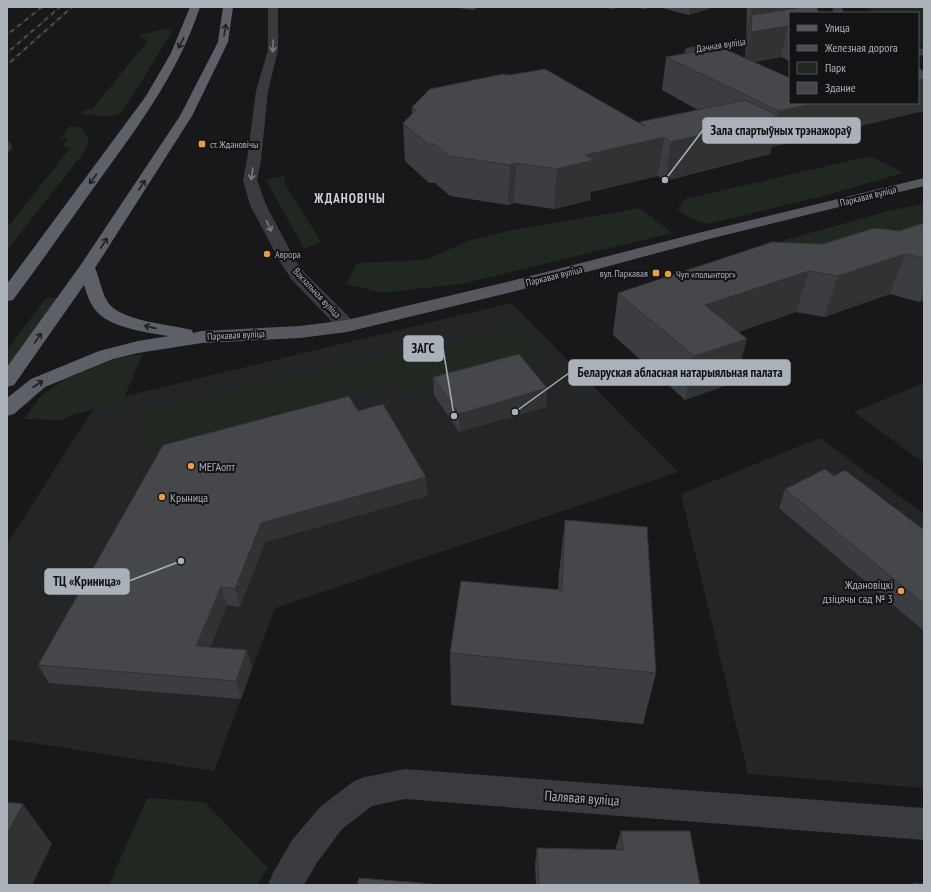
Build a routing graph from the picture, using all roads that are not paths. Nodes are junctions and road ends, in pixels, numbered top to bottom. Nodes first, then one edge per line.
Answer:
1 (195, 7) edge
2 (228, 7) edge
3 (273, 7) edge
4 (789, 33) edge
5 (690, 64) edge
6 (924, 182) edge
7 (87, 268) junction
8 (7, 296) edge
9 (347, 326) junction
10 (202, 337) junction
11 (7, 381) edge
12 (7, 408) edge
13 (924, 824) edge
14 (285, 885) edge

1 -> 8 highway
7 -> 2 highway
3 -> 9 street, Вакзальная вуліца
4 - 5 street, Дачная вуліца
6 - 9 main road, Паркавая вуліца
10 -> 7 highway
11 -> 7 highway
9 - 10 main road, Паркавая вуліца
12 -> 10 highway
13 - 14 street, Палявая вуліца

